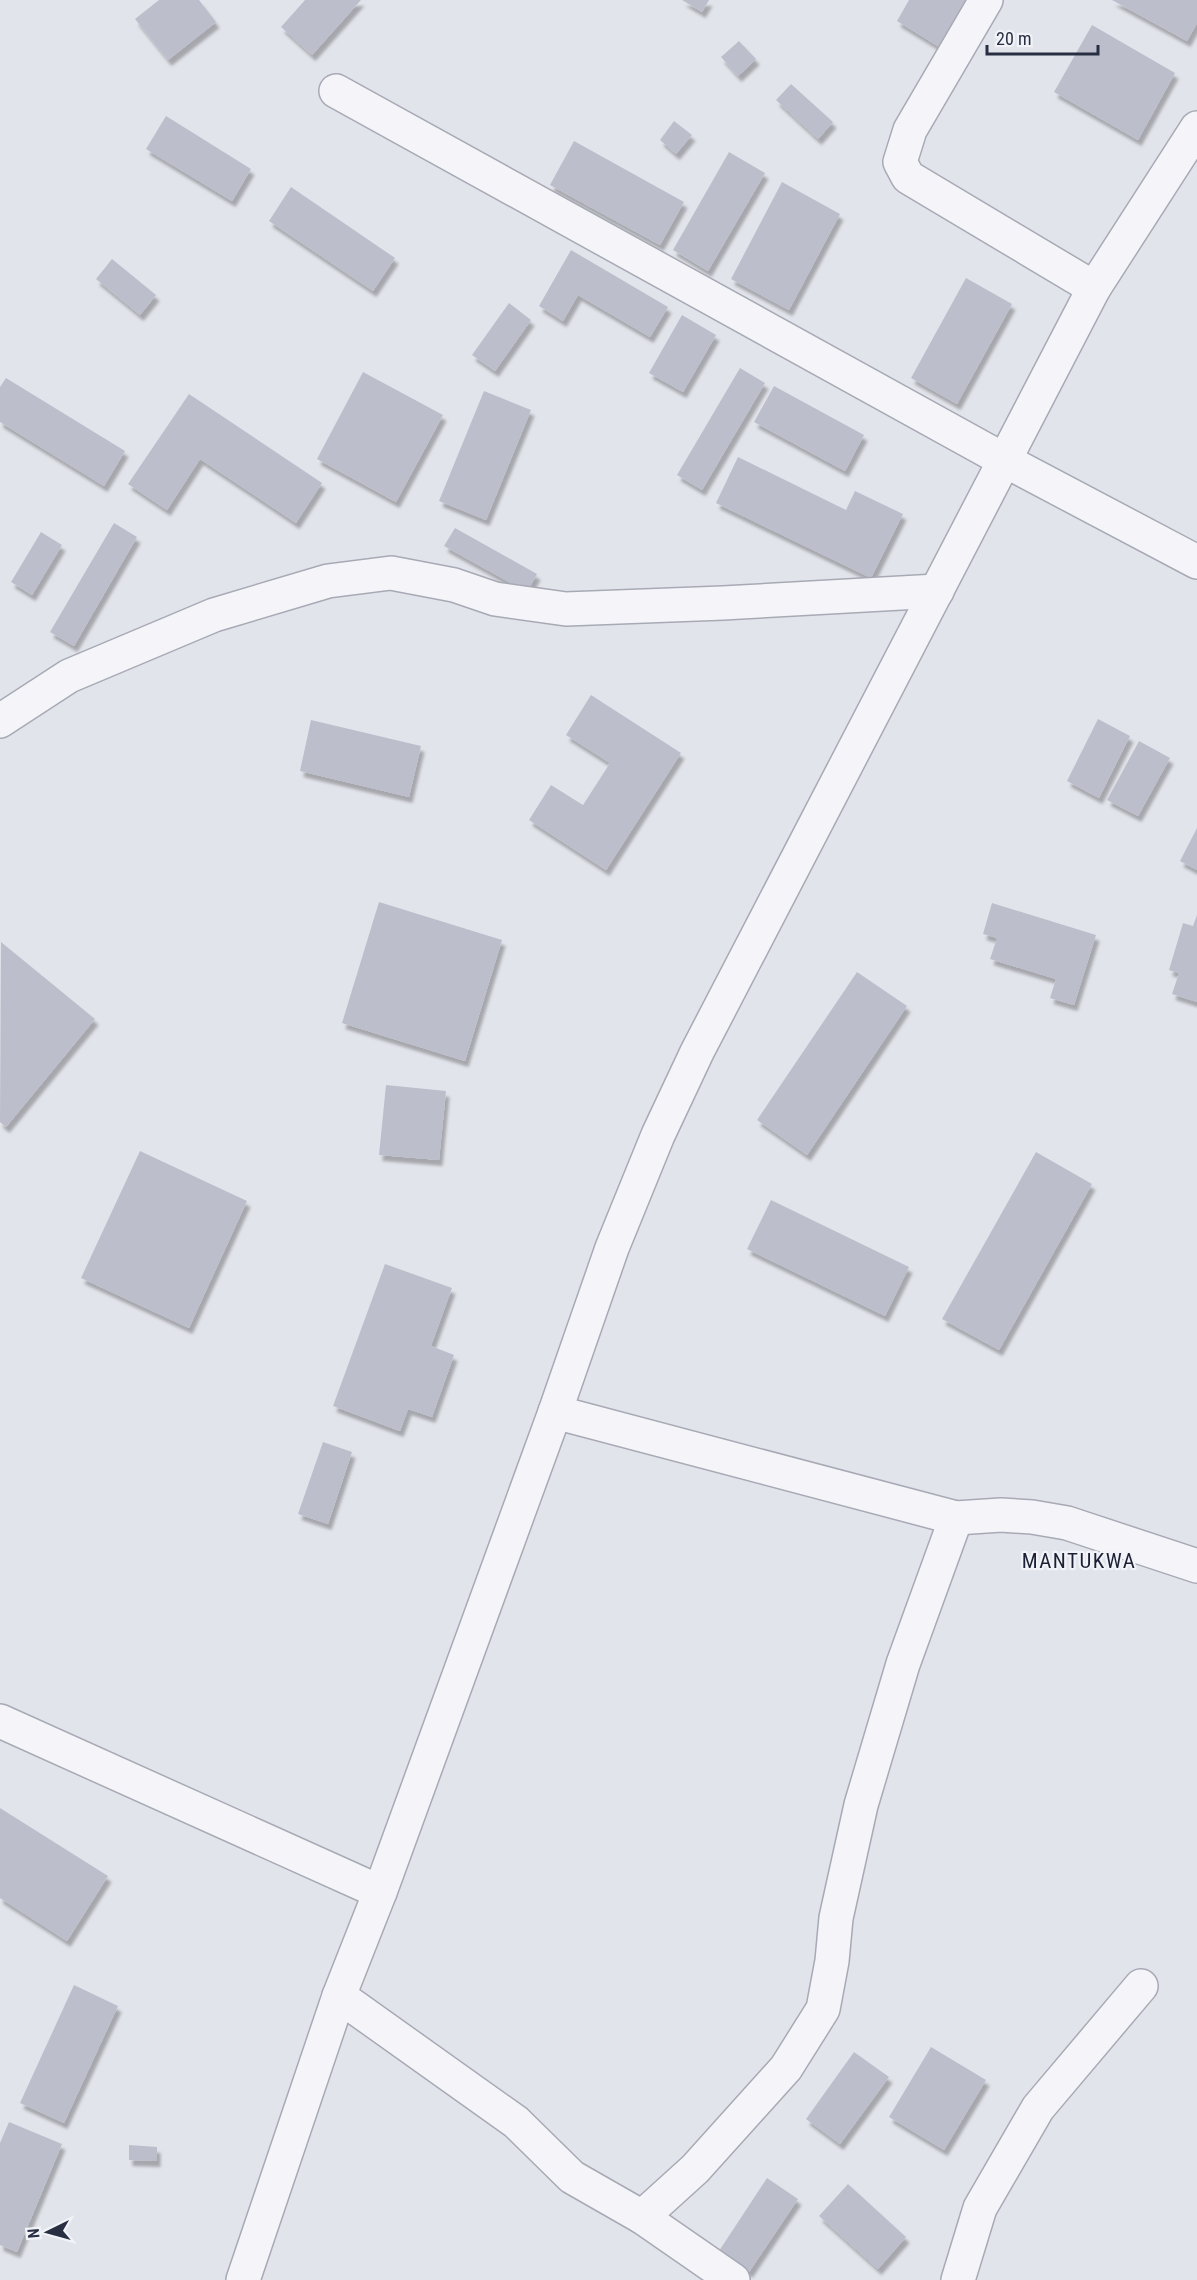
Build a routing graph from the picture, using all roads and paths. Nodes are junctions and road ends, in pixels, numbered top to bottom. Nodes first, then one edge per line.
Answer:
1 (986, 0) edge
2 (336, 91) dead end
3 (1197, 128) edge
4 (1094, 288) junction
5 (1004, 460) junction
6 (1197, 562) edge
7 (937, 591) junction
8 (0, 721) edge
9 (555, 1412) junction
10 (956, 1518) junction
11 (1197, 1566) edge
12 (0, 1721) edge
13 (380, 1892) junction
14 (1141, 1986) dead end
15 (339, 1996) junction
16 (642, 2217) junction
17 (243, 2280) edge
18 (733, 2280) edge
19 (958, 2280) edge

1 - 4 street
2 - 5 street
3 - 4 street
4 - 5 street
5 - 6 street
5 - 7 street
7 - 8 street
7 - 9 street
9 - 10 street
9 - 13 street
10 - 11 street
10 - 16 street
12 - 13 street
13 - 15 street
14 - 19 street
15 - 16 street
15 - 17 street
16 - 18 street

